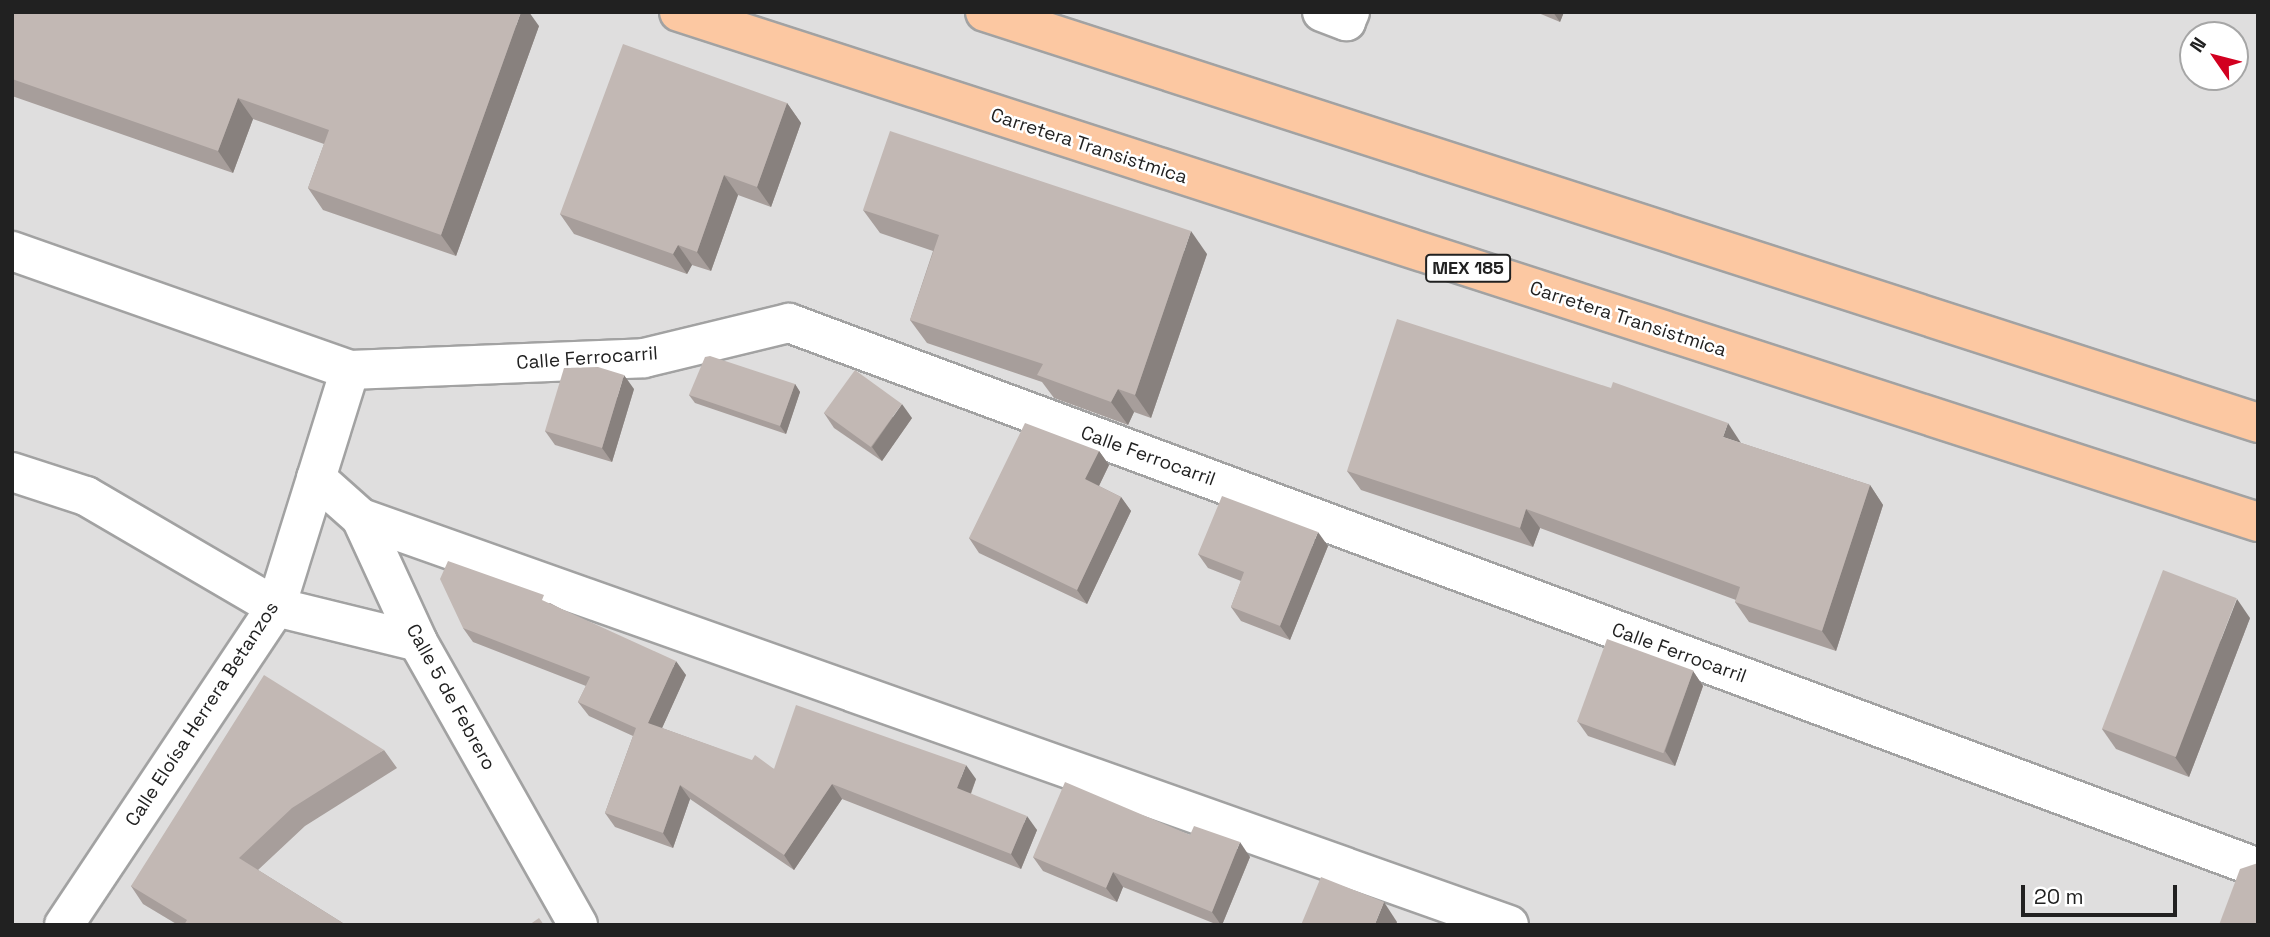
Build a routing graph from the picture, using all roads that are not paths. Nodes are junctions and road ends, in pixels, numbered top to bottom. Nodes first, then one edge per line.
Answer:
1 (680, 12) edge
2 (985, 12) edge
3 (12, 251) edge
4 (350, 370) junction
5 (2258, 423) edge
6 (12, 472) edge
7 (316, 478) junction
8 (361, 518) junction
9 (2258, 522) edge
10 (276, 607) junction
11 (418, 642) junction
12 (2258, 868) edge
13 (64, 925) edge
14 (578, 925) edge
15 (1509, 925) edge

1 - 9 main road, Carretera Transistmica / MEX 185
2 - 5 main road
3 - 4 street, Calle Ferrocarril
4 - 7 street, Calle Eloísa Herrera Betanzos
4 - 12 street, Calle Ferrocarril
6 - 10 street
7 - 8 street, Calle 5 de Febrero
7 - 10 street, Calle Eloísa Herrera Betanzos
8 - 11 street, Calle 5 de Febrero
8 - 15 street
10 - 11 street
10 - 13 street, Calle Eloísa Herrera Betanzos
11 - 14 street, Calle 5 de Febrero

